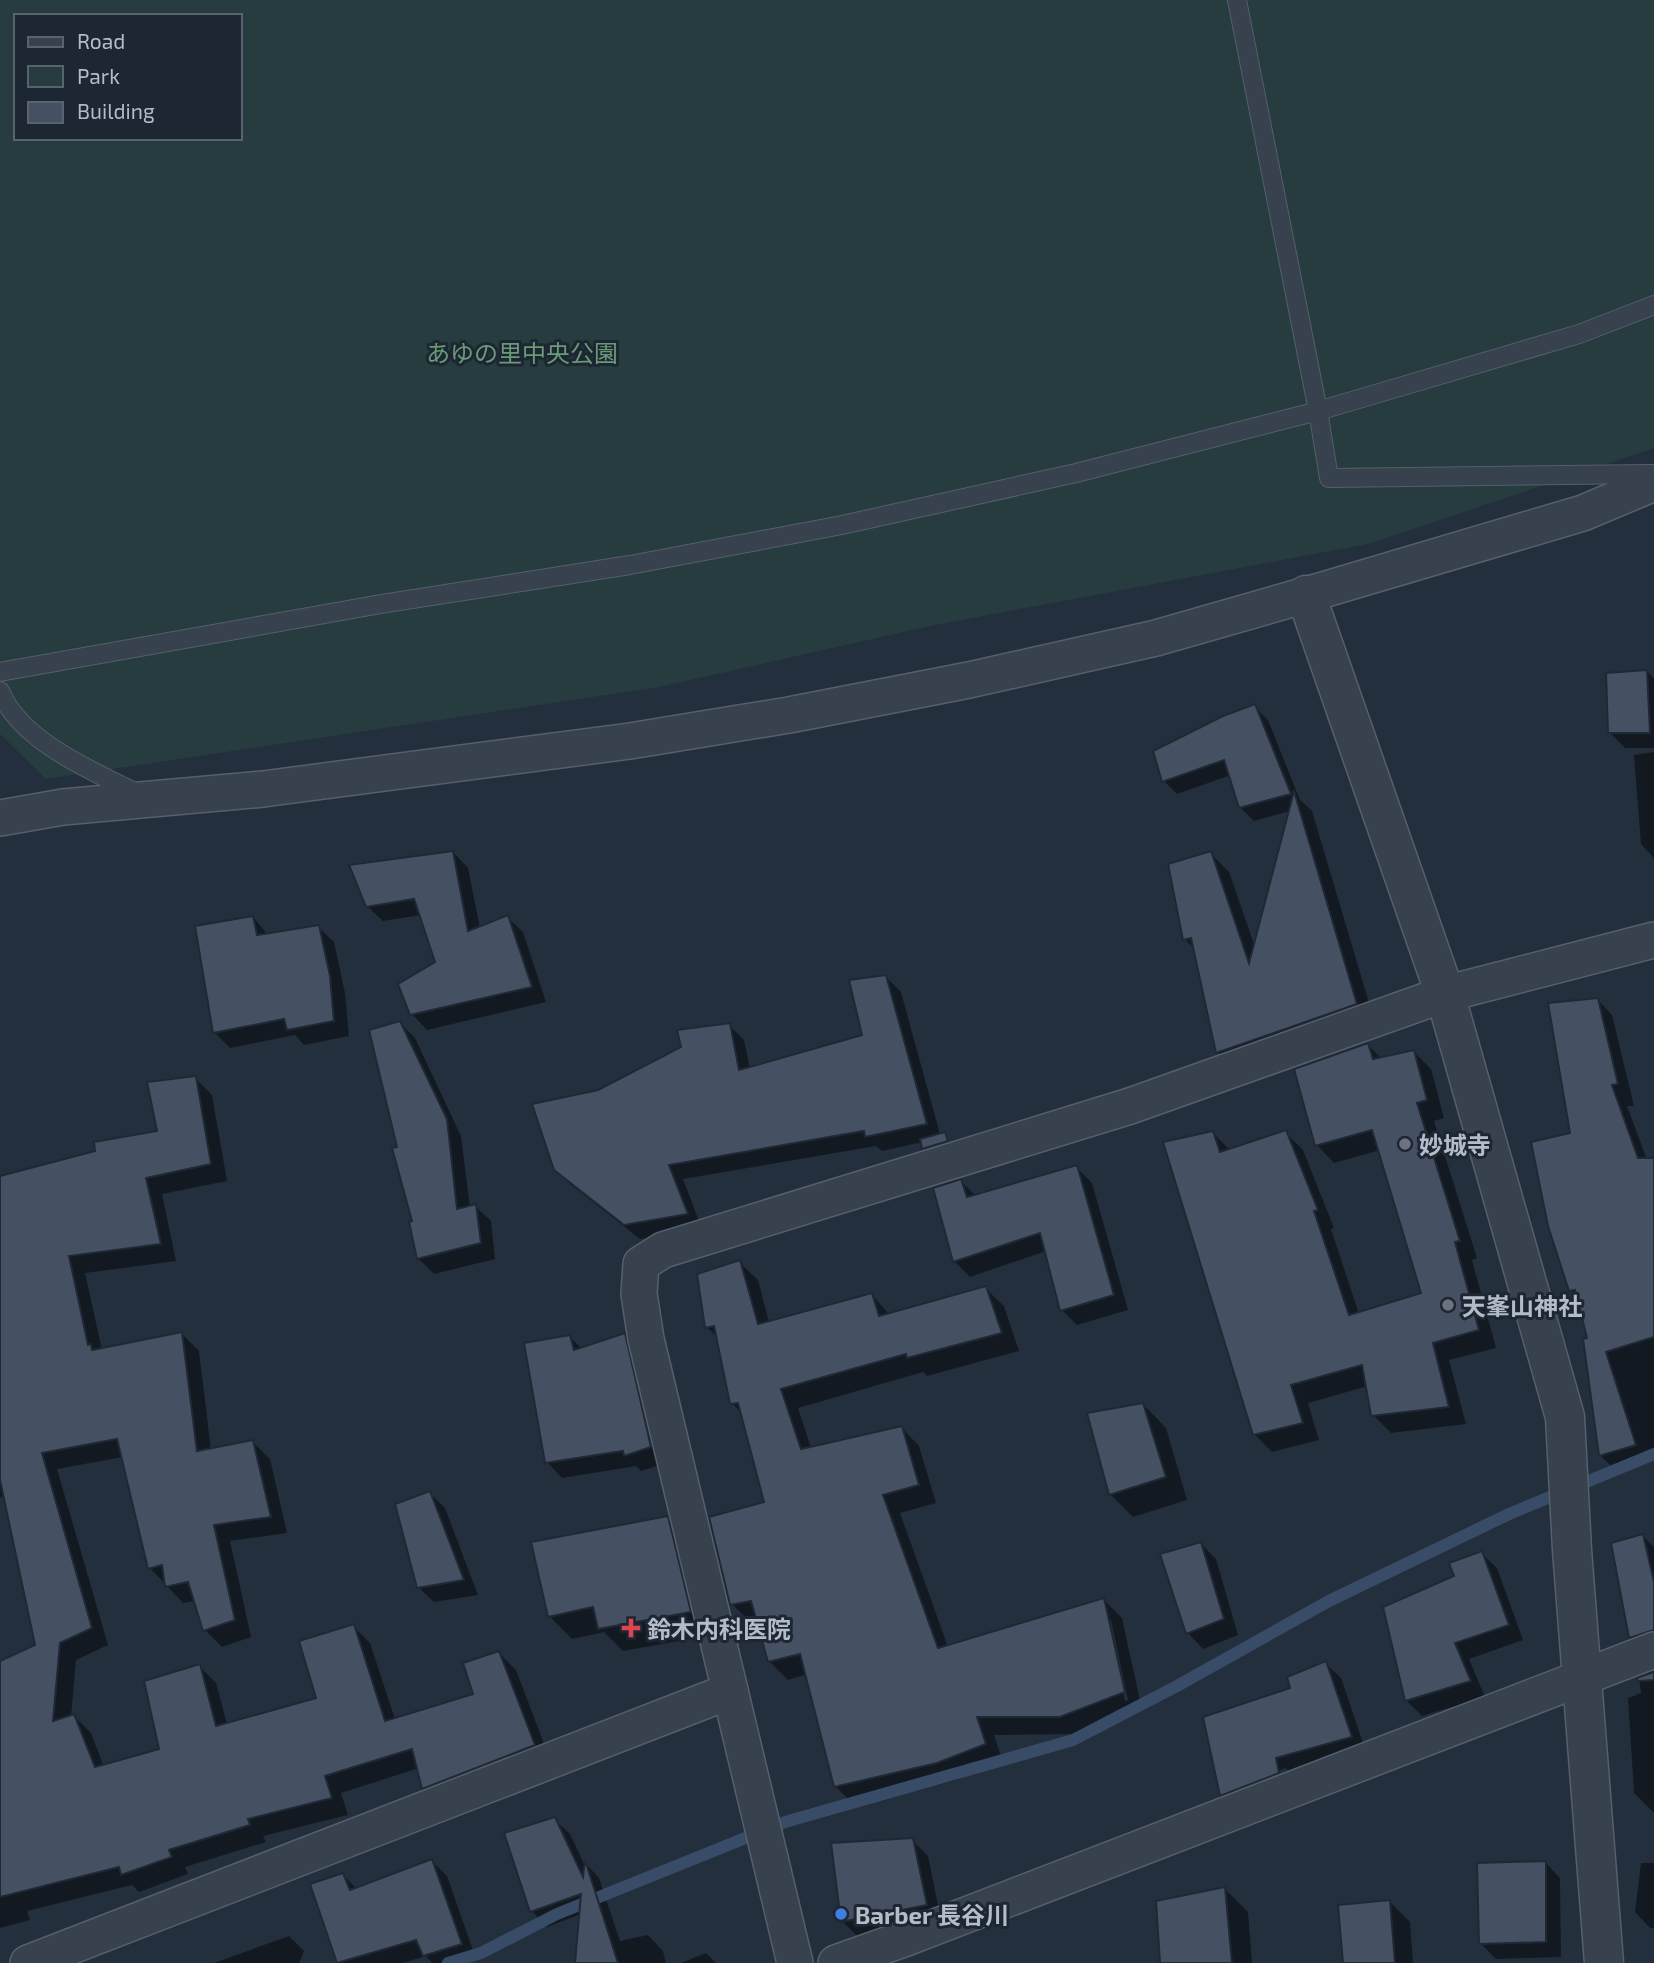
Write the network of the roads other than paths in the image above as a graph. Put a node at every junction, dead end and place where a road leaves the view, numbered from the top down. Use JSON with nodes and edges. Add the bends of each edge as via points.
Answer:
{"nodes":[{"id":1,"x":1237,"y":0,"type":"edge"},
{"id":2,"x":1654,"y":305,"type":"edge"},
{"id":3,"x":1318,"y":411,"type":"junction"},
{"id":4,"x":1654,"y":474,"type":"edge"},
{"id":5,"x":1654,"y":483,"type":"edge"},
{"id":6,"x":1306,"y":595,"type":"junction"},
{"id":7,"x":0,"y":672,"type":"edge"},
{"id":8,"x":0,"y":691,"type":"edge"},
{"id":9,"x":147,"y":798,"type":"junction"},
{"id":10,"x":0,"y":818,"type":"edge"},
{"id":11,"x":1654,"y":940,"type":"edge"},
{"id":12,"x":1445,"y":994,"type":"junction"},
{"id":13,"x":1654,"y":1650,"type":"edge"},
{"id":14,"x":1582,"y":1679,"type":"junction"},
{"id":15,"x":730,"y":1690,"type":"junction"},
{"id":16,"x":28,"y":1963,"type":"edge"},
{"id":17,"x":794,"y":1963,"type":"edge"},
{"id":18,"x":836,"y":1963,"type":"edge"},
{"id":19,"x":1604,"y":1963,"type":"edge"}],
"edges":[{"from":1,"to":3,"type":"lane"},
{"from":2,"to":3,"type":"lane","via":[[1578,334]]},
{"from":3,"to":4,"type":"lane","via":[[1329,478]]},
{"from":3,"to":7,"type":"lane","via":[[1076,473],[842,525]]},
{"from":5,"to":6,"type":"street","via":[[1583,513]]},
{"from":6,"to":9,"type":"street","via":[[1143,641],[789,715],[630,741],[263,789]]},
{"from":6,"to":12,"type":"street"},
{"from":8,"to":9,"type":"lane","via":[[20,722],[68,759]]},
{"from":9,"to":10,"type":"street"},
{"from":11,"to":12,"type":"street"},
{"from":12,"to":14,"type":"street","via":[[1565,1417]]},
{"from":12,"to":15,"type":"street","via":[[1130,1106],[663,1250],[642,1264],[639,1294],[646,1339]]},
{"from":13,"to":14,"type":"street"},
{"from":14,"to":18,"type":"street"},
{"from":14,"to":19,"type":"street"},
{"from":15,"to":16,"type":"street"},
{"from":15,"to":17,"type":"street"}]}
